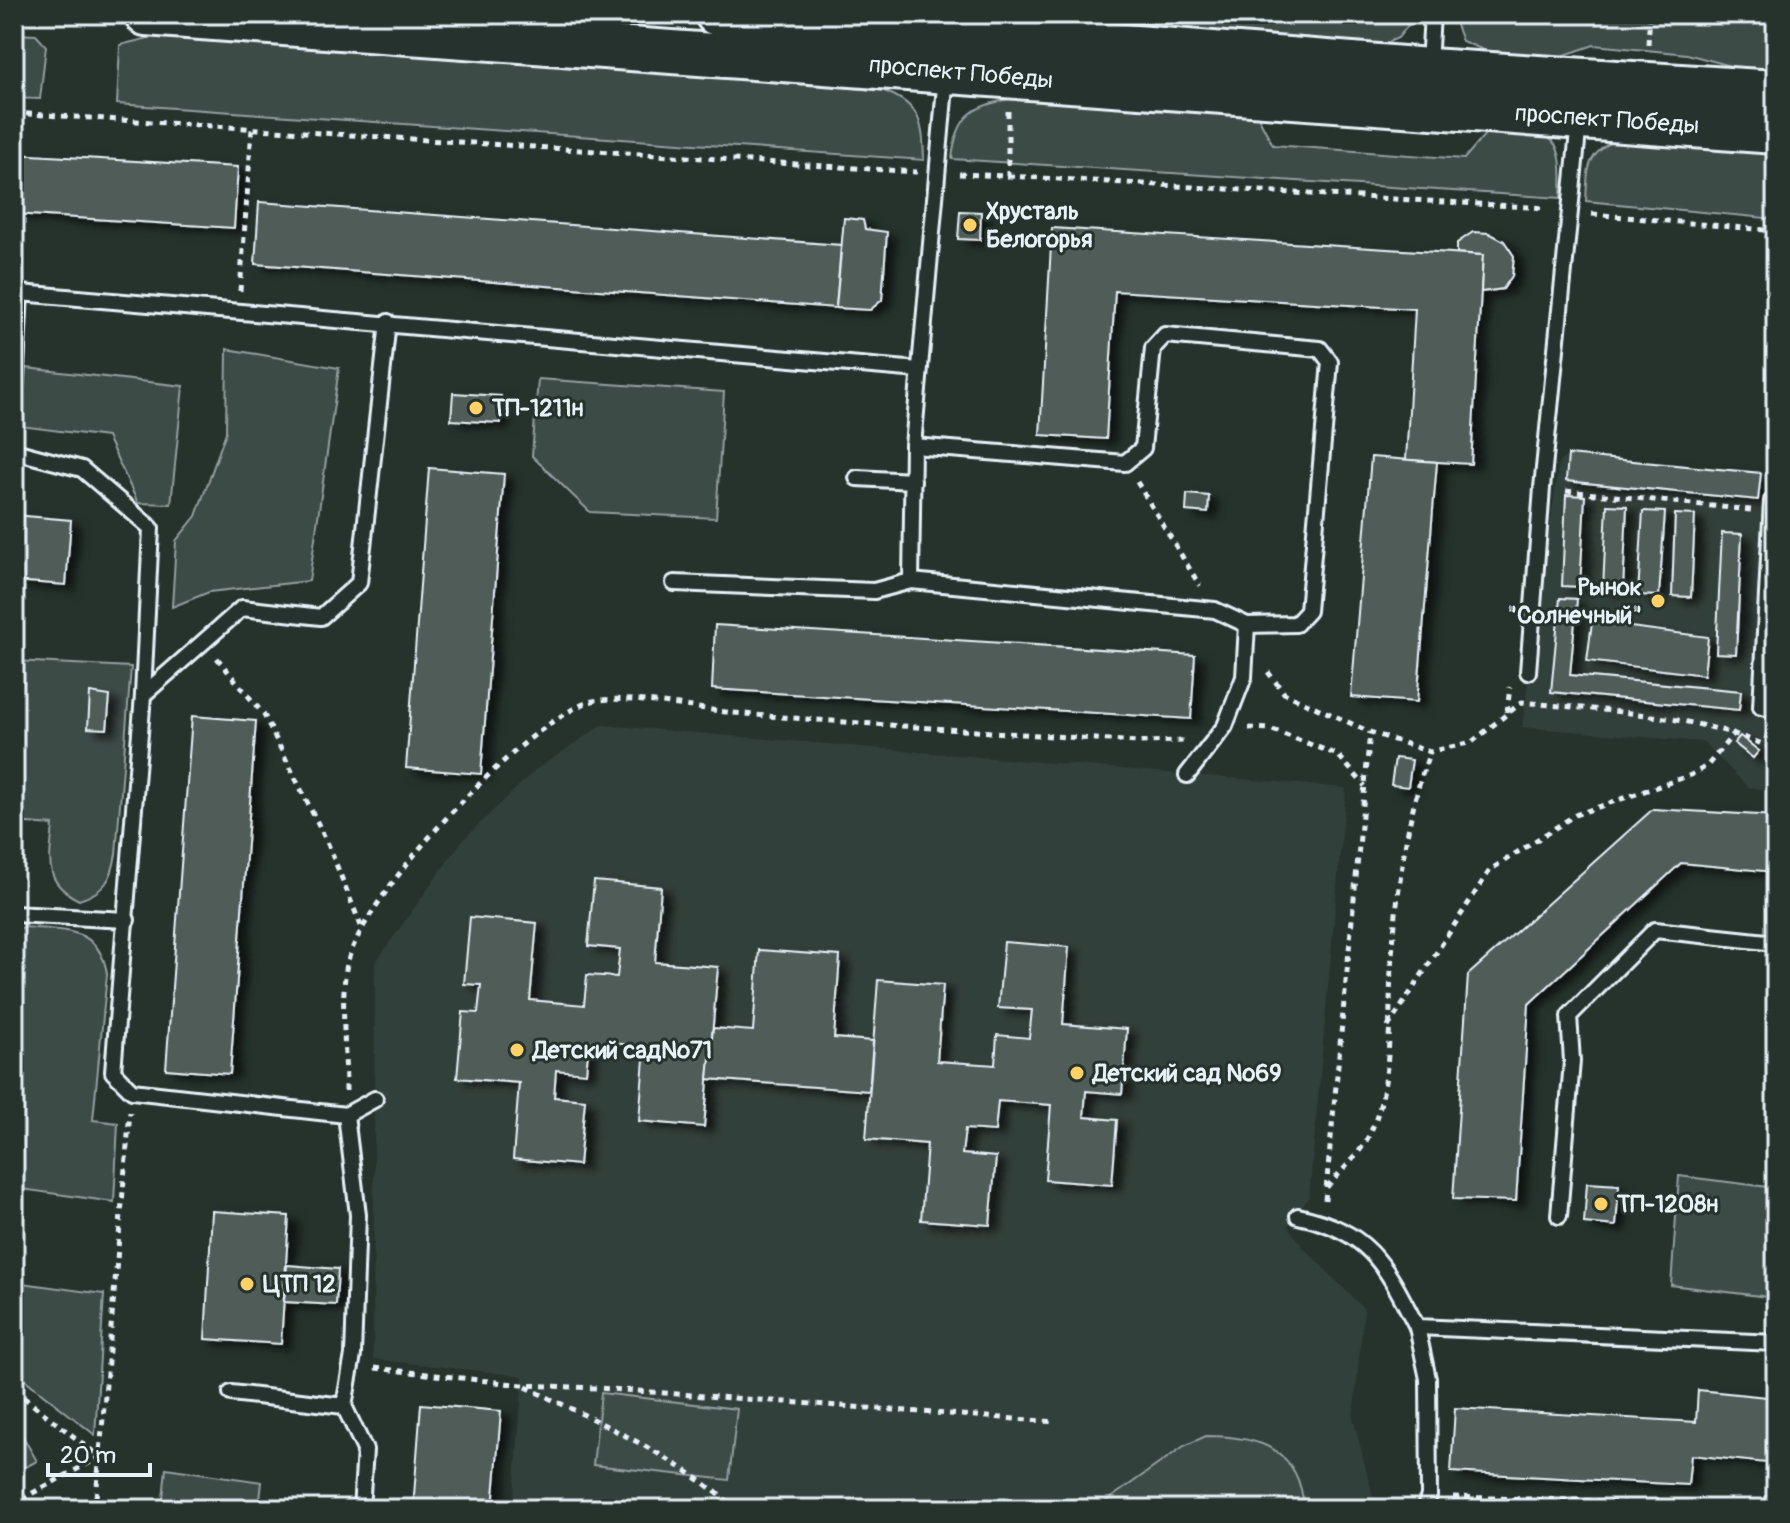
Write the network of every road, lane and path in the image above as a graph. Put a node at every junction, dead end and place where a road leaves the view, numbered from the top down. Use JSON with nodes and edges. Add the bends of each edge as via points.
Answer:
{"nodes":[{"id":1,"x":146,"y":14,"type":"edge"},
{"id":2,"x":717,"y":14,"type":"edge"},
{"id":3,"x":1432,"y":14,"type":"edge"},
{"id":4,"x":1650,"y":14,"type":"edge"},
{"id":5,"x":1648,"y":44,"type":"dead end"},
{"id":6,"x":946,"y":69,"type":"junction"},
{"id":7,"x":1429,"y":70,"type":"junction"},
{"id":8,"x":1008,"y":77,"type":"junction"},
{"id":9,"x":1776,"y":92,"type":"edge"},
{"id":10,"x":14,"y":113,"type":"edge"},
{"id":11,"x":1580,"y":116,"type":"junction"},
{"id":12,"x":252,"y":129,"type":"junction"},
{"id":13,"x":1776,"y":132,"type":"edge"},
{"id":14,"x":936,"y":173,"type":"junction"},
{"id":15,"x":1008,"y":176,"type":"junction"},
{"id":16,"x":1569,"y":212,"type":"junction"},
{"id":17,"x":1776,"y":231,"type":"edge"},
{"id":18,"x":238,"y":310,"type":"junction"},
{"id":19,"x":388,"y":322,"type":"junction"},
{"id":20,"x":919,"y":370,"type":"junction"},
{"id":21,"x":14,"y":407,"type":"edge"},
{"id":22,"x":913,"y":446,"type":"junction"},
{"id":23,"x":14,"y":451,"type":"edge"},
{"id":24,"x":1125,"y":463,"type":"junction"},
{"id":25,"x":857,"y":478,"type":"dead end"},
{"id":26,"x":913,"y":481,"type":"junction"},
{"id":27,"x":1542,"y":488,"type":"junction"},
{"id":28,"x":1772,"y":507,"type":"joint"},
{"id":29,"x":911,"y":581,"type":"junction"},
{"id":30,"x":674,"y":583,"type":"dead end"},
{"id":31,"x":1215,"y":610,"type":"junction"},
{"id":32,"x":1247,"y":625,"type":"junction"},
{"id":33,"x":204,"y":642,"type":"junction"},
{"id":34,"x":1245,"y":644,"type":"junction"},
{"id":35,"x":1528,"y":672,"type":"dead end"},
{"id":36,"x":143,"y":695,"type":"junction"},
{"id":37,"x":1769,"y":708,"type":"edge"},
{"id":38,"x":1225,"y":726,"type":"junction"},
{"id":39,"x":1736,"y":731,"type":"junction"},
{"id":40,"x":1370,"y":732,"type":"junction"},
{"id":41,"x":1776,"y":750,"type":"edge"},
{"id":42,"x":1430,"y":752,"type":"junction"},
{"id":43,"x":1187,"y":775,"type":"dead end"},
{"id":44,"x":1365,"y":786,"type":"junction"},
{"id":45,"x":14,"y":914,"type":"edge"},
{"id":46,"x":127,"y":920,"type":"junction"},
{"id":47,"x":362,"y":927,"type":"junction"},
{"id":48,"x":1776,"y":943,"type":"edge"},
{"id":49,"x":1388,"y":1027,"type":"junction"},
{"id":50,"x":132,"y":1091,"type":"junction"},
{"id":51,"x":375,"y":1099,"type":"dead end"},
{"id":52,"x":346,"y":1115,"type":"junction"},
{"id":53,"x":1326,"y":1188,"type":"junction"},
{"id":54,"x":1298,"y":1216,"type":"dead end"},
{"id":55,"x":1559,"y":1216,"type":"dead end"},
{"id":56,"x":1323,"y":1221,"type":"junction"},
{"id":57,"x":1417,"y":1327,"type":"junction"},
{"id":58,"x":1776,"y":1343,"type":"edge"},
{"id":59,"x":353,"y":1355,"type":"junction"},
{"id":60,"x":522,"y":1385,"type":"junction"},
{"id":61,"x":14,"y":1390,"type":"edge"},
{"id":62,"x":231,"y":1393,"type":"dead end"},
{"id":63,"x":344,"y":1406,"type":"junction"},
{"id":64,"x":1056,"y":1422,"type":"dead end"},
{"id":65,"x":100,"y":1457,"type":"junction"},
{"id":66,"x":1427,"y":1502,"type":"edge"},
{"id":67,"x":14,"y":1503,"type":"edge"},
{"id":68,"x":95,"y":1509,"type":"edge"},
{"id":69,"x":361,"y":1509,"type":"edge"},
{"id":70,"x":736,"y":1509,"type":"edge"},
{"id":71,"x":1667,"y":1509,"type":"edge"}],
"edges":[{"from":1,"to":6,"type":"main road","name":"проспект Победы"},
{"from":2,"to":7,"type":"main road","name":"проспект Победы"},
{"from":3,"to":7,"type":"lane"},
{"from":4,"to":5,"type":"path"},
{"from":6,"to":8,"type":"main road","name":"проспект Победы"},
{"from":6,"to":14,"type":"lane"},
{"from":7,"to":9,"type":"main road","name":"проспект Победы"},
{"from":8,"to":11,"type":"main road","name":"проспект Победы"},
{"from":8,"to":15,"type":"path"},
{"from":10,"to":12,"type":"path"},
{"from":11,"to":13,"type":"main road","name":"проспект Победы"},
{"from":11,"to":16,"type":"lane"},
{"from":12,"to":14,"type":"path"},
{"from":12,"to":18,"type":"path"},
{"from":14,"to":15,"type":"path"},
{"from":14,"to":20,"type":"lane"},
{"from":15,"to":16,"type":"path"},
{"from":16,"to":17,"type":"path"},
{"from":16,"to":27,"type":"lane"},
{"from":18,"to":19,"type":"lane"},
{"from":18,"to":21,"type":"lane","via":[[20,293]]},
{"from":19,"to":20,"type":"lane"},
{"from":19,"to":33,"type":"lane","via":[[359,583],[321,617],[242,608]]},
{"from":20,"to":22,"type":"lane"},
{"from":22,"to":24,"type":"lane"},
{"from":22,"to":26,"type":"lane"},
{"from":23,"to":36,"type":"lane","via":[[82,469],[151,528]]},
{"from":24,"to":31,"type":"path"},
{"from":24,"to":32,"type":"lane","via":[[1143,448],[1153,348],[1165,335],[1320,349],[1330,362],[1308,611],[1296,624]]},
{"from":25,"to":26,"type":"lane"},
{"from":26,"to":29,"type":"lane"},
{"from":27,"to":28,"type":"path"},
{"from":27,"to":35,"type":"lane"},
{"from":28,"to":37,"type":"lane"},
{"from":29,"to":30,"type":"lane","via":[[874,591]]},
{"from":29,"to":31,"type":"lane"},
{"from":31,"to":32,"type":"lane"},
{"from":32,"to":34,"type":"lane"},
{"from":33,"to":36,"type":"lane"},
{"from":33,"to":47,"type":"path","via":[[264,715]]},
{"from":34,"to":38,"type":"lane","via":[[1244,677]]},
{"from":34,"to":40,"type":"path","via":[[1284,693]]},
{"from":36,"to":46,"type":"lane"},
{"from":38,"to":43,"type":"lane"},
{"from":38,"to":44,"type":"path","via":[[1270,729],[1338,755]]},
{"from":38,"to":47,"type":"path","via":[[1211,726],[1189,741],[1137,742],[657,702],[590,702],[535,735],[491,773],[402,868]]},
{"from":39,"to":41,"type":"path"},
{"from":39,"to":42,"type":"path","via":[[1702,722],[1522,702],[1472,742]]},
{"from":39,"to":49,"type":"path","via":[[1699,771],[1575,815],[1490,870]]},
{"from":40,"to":42,"type":"path"},
{"from":40,"to":44,"type":"path"},
{"from":42,"to":49,"type":"path","via":[[1410,821]]},
{"from":44,"to":53,"type":"path"},
{"from":45,"to":46,"type":"lane"},
{"from":46,"to":50,"type":"lane","via":[[113,1072]]},
{"from":47,"to":52,"type":"path","via":[[347,965]]},
{"from":48,"to":55,"type":"lane","via":[[1655,930],[1569,1016],[1572,1061]]},
{"from":49,"to":53,"type":"path","via":[[1382,1099],[1366,1142]]},
{"from":50,"to":52,"type":"lane"},
{"from":50,"to":65,"type":"path"},
{"from":51,"to":52,"type":"lane"},
{"from":52,"to":59,"type":"lane","via":[[358,1215]]},
{"from":53,"to":56,"type":"path"},
{"from":54,"to":56,"type":"lane"},
{"from":56,"to":57,"type":"lane","via":[[1358,1239],[1386,1266]]},
{"from":57,"to":58,"type":"lane"},
{"from":57,"to":66,"type":"lane","via":[[1428,1379]]},
{"from":59,"to":60,"type":"path","via":[[370,1367]]},
{"from":59,"to":63,"type":"lane"},
{"from":60,"to":64,"type":"path"},
{"from":60,"to":70,"type":"path","via":[[612,1429]]},
{"from":61,"to":65,"type":"path"},
{"from":62,"to":63,"type":"lane"},
{"from":63,"to":69,"type":"lane","via":[[365,1450]]},
{"from":65,"to":67,"type":"path"},
{"from":65,"to":68,"type":"path"},
{"from":66,"to":71,"type":"path","via":[[1604,1501]]}]}
